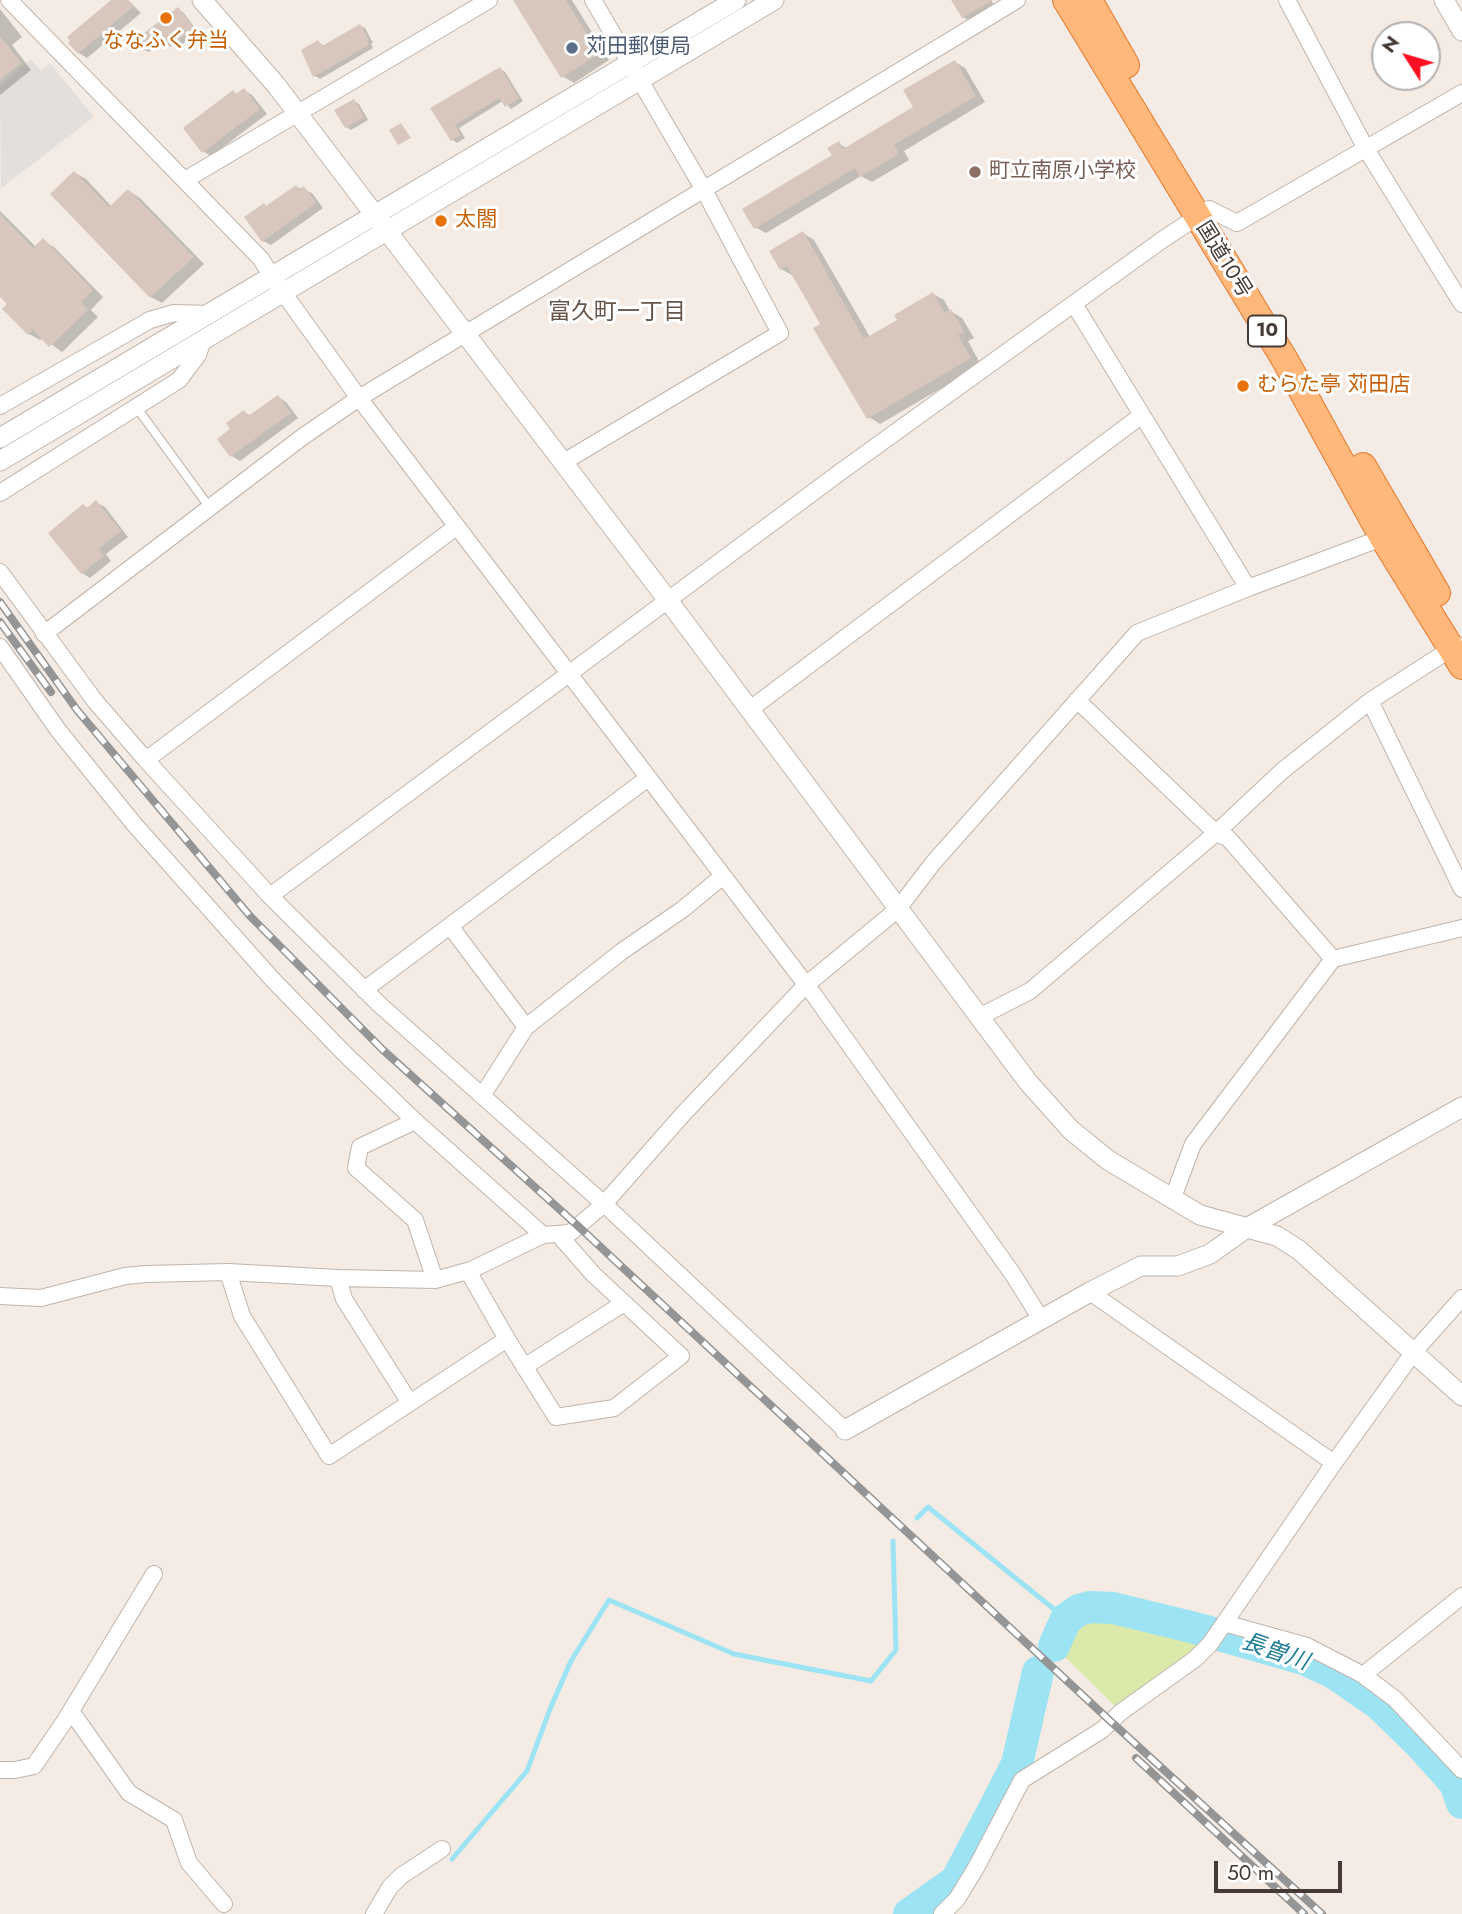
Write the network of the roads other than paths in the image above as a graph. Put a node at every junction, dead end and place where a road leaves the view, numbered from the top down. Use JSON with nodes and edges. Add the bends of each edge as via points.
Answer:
{"nodes":[{"id":1,"x":9,"y":0,"type":"edge"},
{"id":2,"x":202,"y":0,"type":"edge"},
{"id":3,"x":489,"y":0,"type":"edge"},
{"id":4,"x":593,"y":0,"type":"edge"},
{"id":5,"x":736,"y":0,"type":"edge"},
{"id":6,"x":774,"y":0,"type":"edge"},
{"id":7,"x":1017,"y":0,"type":"edge"},
{"id":8,"x":1066,"y":0,"type":"edge"},
{"id":9,"x":1089,"y":0,"type":"edge"},
{"id":10,"x":1287,"y":0,"type":"edge"},
{"id":11,"x":1444,"y":0,"type":"edge"},
{"id":12,"x":1462,"y":31,"type":"edge"},
{"id":13,"x":634,"y":71,"type":"junction"},
{"id":14,"x":1462,"y":93,"type":"edge"},
{"id":15,"x":298,"y":114,"type":"junction"},
{"id":16,"x":1366,"y":149,"type":"junction"},
{"id":17,"x":185,"y":180,"type":"junction"},
{"id":18,"x":704,"y":190,"type":"junction"},
{"id":19,"x":1203,"y":213,"type":"junction"},
{"id":20,"x":375,"y":214,"type":"junction"},
{"id":21,"x":387,"y":231,"type":"junction"},
{"id":22,"x":277,"y":285,"type":"junction"},
{"id":23,"x":1074,"y":304,"type":"junction"},
{"id":24,"x":1462,"y":304,"type":"edge"},
{"id":25,"x":210,"y":314,"type":"junction"},
{"id":26,"x":465,"y":334,"type":"junction"},
{"id":27,"x":203,"y":340,"type":"junction"},
{"id":28,"x":359,"y":398,"type":"junction"},
{"id":29,"x":0,"y":406,"type":"edge"},
{"id":30,"x":137,"y":408,"type":"junction"},
{"id":31,"x":1142,"y":415,"type":"junction"},
{"id":32,"x":0,"y":438,"type":"edge"},
{"id":33,"x":0,"y":461,"type":"edge"},
{"id":34,"x":562,"y":463,"type":"junction"},
{"id":35,"x":0,"y":493,"type":"edge"},
{"id":36,"x":211,"y":508,"type":"junction"},
{"id":37,"x":456,"y":527,"type":"junction"},
{"id":38,"x":1392,"y":534,"type":"junction"},
{"id":39,"x":0,"y":572,"type":"edge"},
{"id":40,"x":1248,"y":587,"type":"junction"},
{"id":41,"x":667,"y":599,"type":"junction"},
{"id":42,"x":44,"y":634,"type":"junction"},
{"id":43,"x":0,"y":647,"type":"edge"},
{"id":44,"x":1460,"y":648,"type":"edge"},
{"id":45,"x":568,"y":673,"type":"junction"},
{"id":46,"x":1077,"y":700,"type":"junction"},
{"id":47,"x":1370,"y":701,"type":"junction"},
{"id":48,"x":749,"y":710,"type":"junction"},
{"id":49,"x":146,"y":761,"type":"junction"},
{"id":50,"x":648,"y":778,"type":"junction"},
{"id":51,"x":1216,"y":833,"type":"junction"},
{"id":52,"x":723,"y":876,"type":"junction"},
{"id":53,"x":1462,"y":889,"type":"edge"},
{"id":54,"x":270,"y":896,"type":"junction"},
{"id":55,"x":898,"y":909,"type":"junction"},
{"id":56,"x":450,"y":926,"type":"junction"},
{"id":57,"x":1462,"y":928,"type":"edge"},
{"id":58,"x":1333,"y":959,"type":"junction"},
{"id":59,"x":806,"y":985,"type":"junction"},
{"id":60,"x":364,"y":990,"type":"junction"},
{"id":61,"x":979,"y":1017,"type":"junction"},
{"id":62,"x":526,"y":1027,"type":"junction"},
{"id":63,"x":482,"y":1096,"type":"junction"},
{"id":64,"x":1462,"y":1107,"type":"edge"},
{"id":65,"x":415,"y":1121,"type":"junction"},
{"id":66,"x":1172,"y":1200,"type":"junction"},
{"id":67,"x":604,"y":1204,"type":"junction"},
{"id":68,"x":1245,"y":1229,"type":"junction"},
{"id":69,"x":551,"y":1235,"type":"junction"},
{"id":70,"x":468,"y":1271,"type":"junction"},
{"id":71,"x":228,"y":1272,"type":"junction"},
{"id":72,"x":338,"y":1278,"type":"junction"},
{"id":73,"x":435,"y":1280,"type":"junction"},
{"id":74,"x":1090,"y":1292,"type":"junction"},
{"id":75,"x":0,"y":1296,"type":"edge"},
{"id":76,"x":1462,"y":1298,"type":"edge"},
{"id":77,"x":624,"y":1303,"type":"junction"},
{"id":78,"x":1041,"y":1319,"type":"junction"},
{"id":79,"x":507,"y":1339,"type":"junction"},
{"id":80,"x":1413,"y":1353,"type":"junction"},
{"id":81,"x":524,"y":1367,"type":"junction"},
{"id":82,"x":1462,"y":1396,"type":"edge"},
{"id":83,"x":410,"y":1403,"type":"junction"},
{"id":84,"x":845,"y":1430,"type":"joint"},
{"id":85,"x":1334,"y":1463,"type":"junction"},
{"id":86,"x":155,"y":1574,"type":"dead end"},
{"id":87,"x":1462,"y":1596,"type":"edge"},
{"id":88,"x":1222,"y":1625,"type":"junction"},
{"id":89,"x":1363,"y":1675,"type":"junction"},
{"id":90,"x":71,"y":1711,"type":"junction"},
{"id":91,"x":0,"y":1770,"type":"edge"},
{"id":92,"x":1462,"y":1770,"type":"edge"},
{"id":93,"x":442,"y":1849,"type":"dead end"},
{"id":94,"x":224,"y":1904,"type":"dead end"},
{"id":95,"x":374,"y":1914,"type":"edge"},
{"id":96,"x":942,"y":1914,"type":"edge"}],
"edges":[{"from":1,"to":17,"type":"street"},
{"from":2,"to":15,"type":"street"},
{"from":3,"to":15,"type":"street"},
{"from":4,"to":13,"type":"street"},
{"from":5,"to":13,"type":"street"},
{"from":6,"to":13,"type":"street"},
{"from":7,"to":18,"type":"street"},
{"from":8,"to":19,"type":"highway","name":"国道10号","number":"10"},
{"from":9,"to":19,"type":"highway","name":"国道10号","number":"10"},
{"from":10,"to":16,"type":"street"},
{"from":11,"to":12,"type":"street"},
{"from":13,"to":18,"type":"street"},
{"from":13,"to":20,"type":"street"},
{"from":13,"to":21,"type":"street"},
{"from":14,"to":16,"type":"street"},
{"from":15,"to":17,"type":"street"},
{"from":15,"to":20,"type":"street"},
{"from":16,"to":19,"type":"street","via":[[1237,223]]},
{"from":16,"to":24,"type":"street"},
{"from":17,"to":22,"type":"street","via":[[261,259]]},
{"from":18,"to":26,"type":"street"},
{"from":18,"to":34,"type":"street","via":[[780,333]]},
{"from":19,"to":23,"type":"street"},
{"from":19,"to":38,"type":"highway","name":"国道10号","number":"10","via":[[1285,360]]},
{"from":20,"to":21,"type":"street"},
{"from":20,"to":22,"type":"street"},
{"from":21,"to":22,"type":"street"},
{"from":21,"to":26,"type":"street"},
{"from":22,"to":25,"type":"street"},
{"from":22,"to":27,"type":"street"},
{"from":22,"to":28,"type":"street"},
{"from":23,"to":31,"type":"street"},
{"from":23,"to":41,"type":"street"},
{"from":25,"to":29,"type":"street","via":[[174,313],[150,320]]},
{"from":25,"to":32,"type":"street"},
{"from":26,"to":28,"type":"street"},
{"from":26,"to":34,"type":"street"},
{"from":27,"to":30,"type":"street","via":[[179,380]]},
{"from":27,"to":33,"type":"street"},
{"from":28,"to":36,"type":"street"},
{"from":28,"to":37,"type":"street"},
{"from":30,"to":35,"type":"street"},
{"from":30,"to":36,"type":"lane"},
{"from":31,"to":40,"type":"street"},
{"from":31,"to":48,"type":"street"},
{"from":34,"to":41,"type":"street"},
{"from":36,"to":42,"type":"street"},
{"from":37,"to":45,"type":"street"},
{"from":37,"to":49,"type":"street"},
{"from":38,"to":40,"type":"street"},
{"from":38,"to":44,"type":"highway","name":"国道10号","number":"10"},
{"from":39,"to":42,"type":"street"},
{"from":40,"to":46,"type":"street","via":[[1137,633]]},
{"from":41,"to":45,"type":"street"},
{"from":41,"to":48,"type":"street"},
{"from":42,"to":49,"type":"street"},
{"from":43,"to":65,"type":"street","via":[[58,730],[184,881],[327,1036]]},
{"from":44,"to":47,"type":"street"},
{"from":45,"to":50,"type":"street"},
{"from":45,"to":54,"type":"street"},
{"from":46,"to":51,"type":"street"},
{"from":46,"to":55,"type":"street"},
{"from":47,"to":51,"type":"street","via":[[1282,771]]},
{"from":47,"to":53,"type":"street"},
{"from":48,"to":55,"type":"street"},
{"from":49,"to":54,"type":"street"},
{"from":50,"to":52,"type":"street"},
{"from":50,"to":56,"type":"street"},
{"from":51,"to":58,"type":"street","via":[[1228,838]]},
{"from":51,"to":61,"type":"street","via":[[1030,991]]},
{"from":52,"to":59,"type":"street"},
{"from":52,"to":62,"type":"street"},
{"from":54,"to":60,"type":"street"},
{"from":55,"to":59,"type":"street"},
{"from":55,"to":61,"type":"street"},
{"from":56,"to":60,"type":"street"},
{"from":56,"to":62,"type":"street"},
{"from":57,"to":58,"type":"street"},
{"from":58,"to":66,"type":"street","via":[[1194,1144]]},
{"from":59,"to":67,"type":"street"},
{"from":59,"to":78,"type":"street"},
{"from":60,"to":63,"type":"street"},
{"from":61,"to":66,"type":"street","via":[[1070,1130]]},
{"from":62,"to":63,"type":"street"},
{"from":63,"to":67,"type":"street"},
{"from":64,"to":68,"type":"street"},
{"from":65,"to":69,"type":"street"},
{"from":65,"to":73,"type":"street","via":[[360,1147],[356,1168],[415,1220]]},
{"from":66,"to":68,"type":"street","via":[[1200,1215]]},
{"from":67,"to":69,"type":"street","via":[[570,1233]]},
{"from":67,"to":84,"type":"street"},
{"from":68,"to":74,"type":"street","via":[[1210,1254],[1178,1266],[1141,1266]]},
{"from":68,"to":80,"type":"street","via":[[1277,1237],[1299,1250]]},
{"from":69,"to":70,"type":"street"},
{"from":69,"to":77,"type":"street"},
{"from":70,"to":73,"type":"street"},
{"from":70,"to":79,"type":"street"},
{"from":71,"to":72,"type":"street"},
{"from":71,"to":75,"type":"street","via":[[125,1276],[41,1298]]},
{"from":71,"to":83,"type":"street","via":[[242,1316],[329,1456]]},
{"from":72,"to":73,"type":"street"},
{"from":72,"to":83,"type":"street","via":[[344,1299]]},
{"from":74,"to":78,"type":"street"},
{"from":74,"to":85,"type":"street"},
{"from":76,"to":80,"type":"street"},
{"from":77,"to":81,"type":"street"},
{"from":77,"to":81,"type":"street","via":[[681,1356],[614,1408],[556,1417]]},
{"from":78,"to":84,"type":"street"},
{"from":79,"to":81,"type":"street"},
{"from":79,"to":83,"type":"street"},
{"from":80,"to":82,"type":"street"},
{"from":80,"to":85,"type":"street"},
{"from":85,"to":88,"type":"street"},
{"from":86,"to":90,"type":"street"},
{"from":87,"to":89,"type":"street"},
{"from":88,"to":89,"type":"street","via":[[1307,1646]]},
{"from":88,"to":96,"type":"street","via":[[1195,1659],[1102,1730],[1022,1780],[978,1866]]},
{"from":89,"to":92,"type":"street","via":[[1395,1699]]},
{"from":90,"to":91,"type":"street","via":[[34,1766]]},
{"from":90,"to":94,"type":"street","via":[[129,1793],[174,1820],[189,1863]]},
{"from":93,"to":95,"type":"street","via":[[390,1886]]}]}
